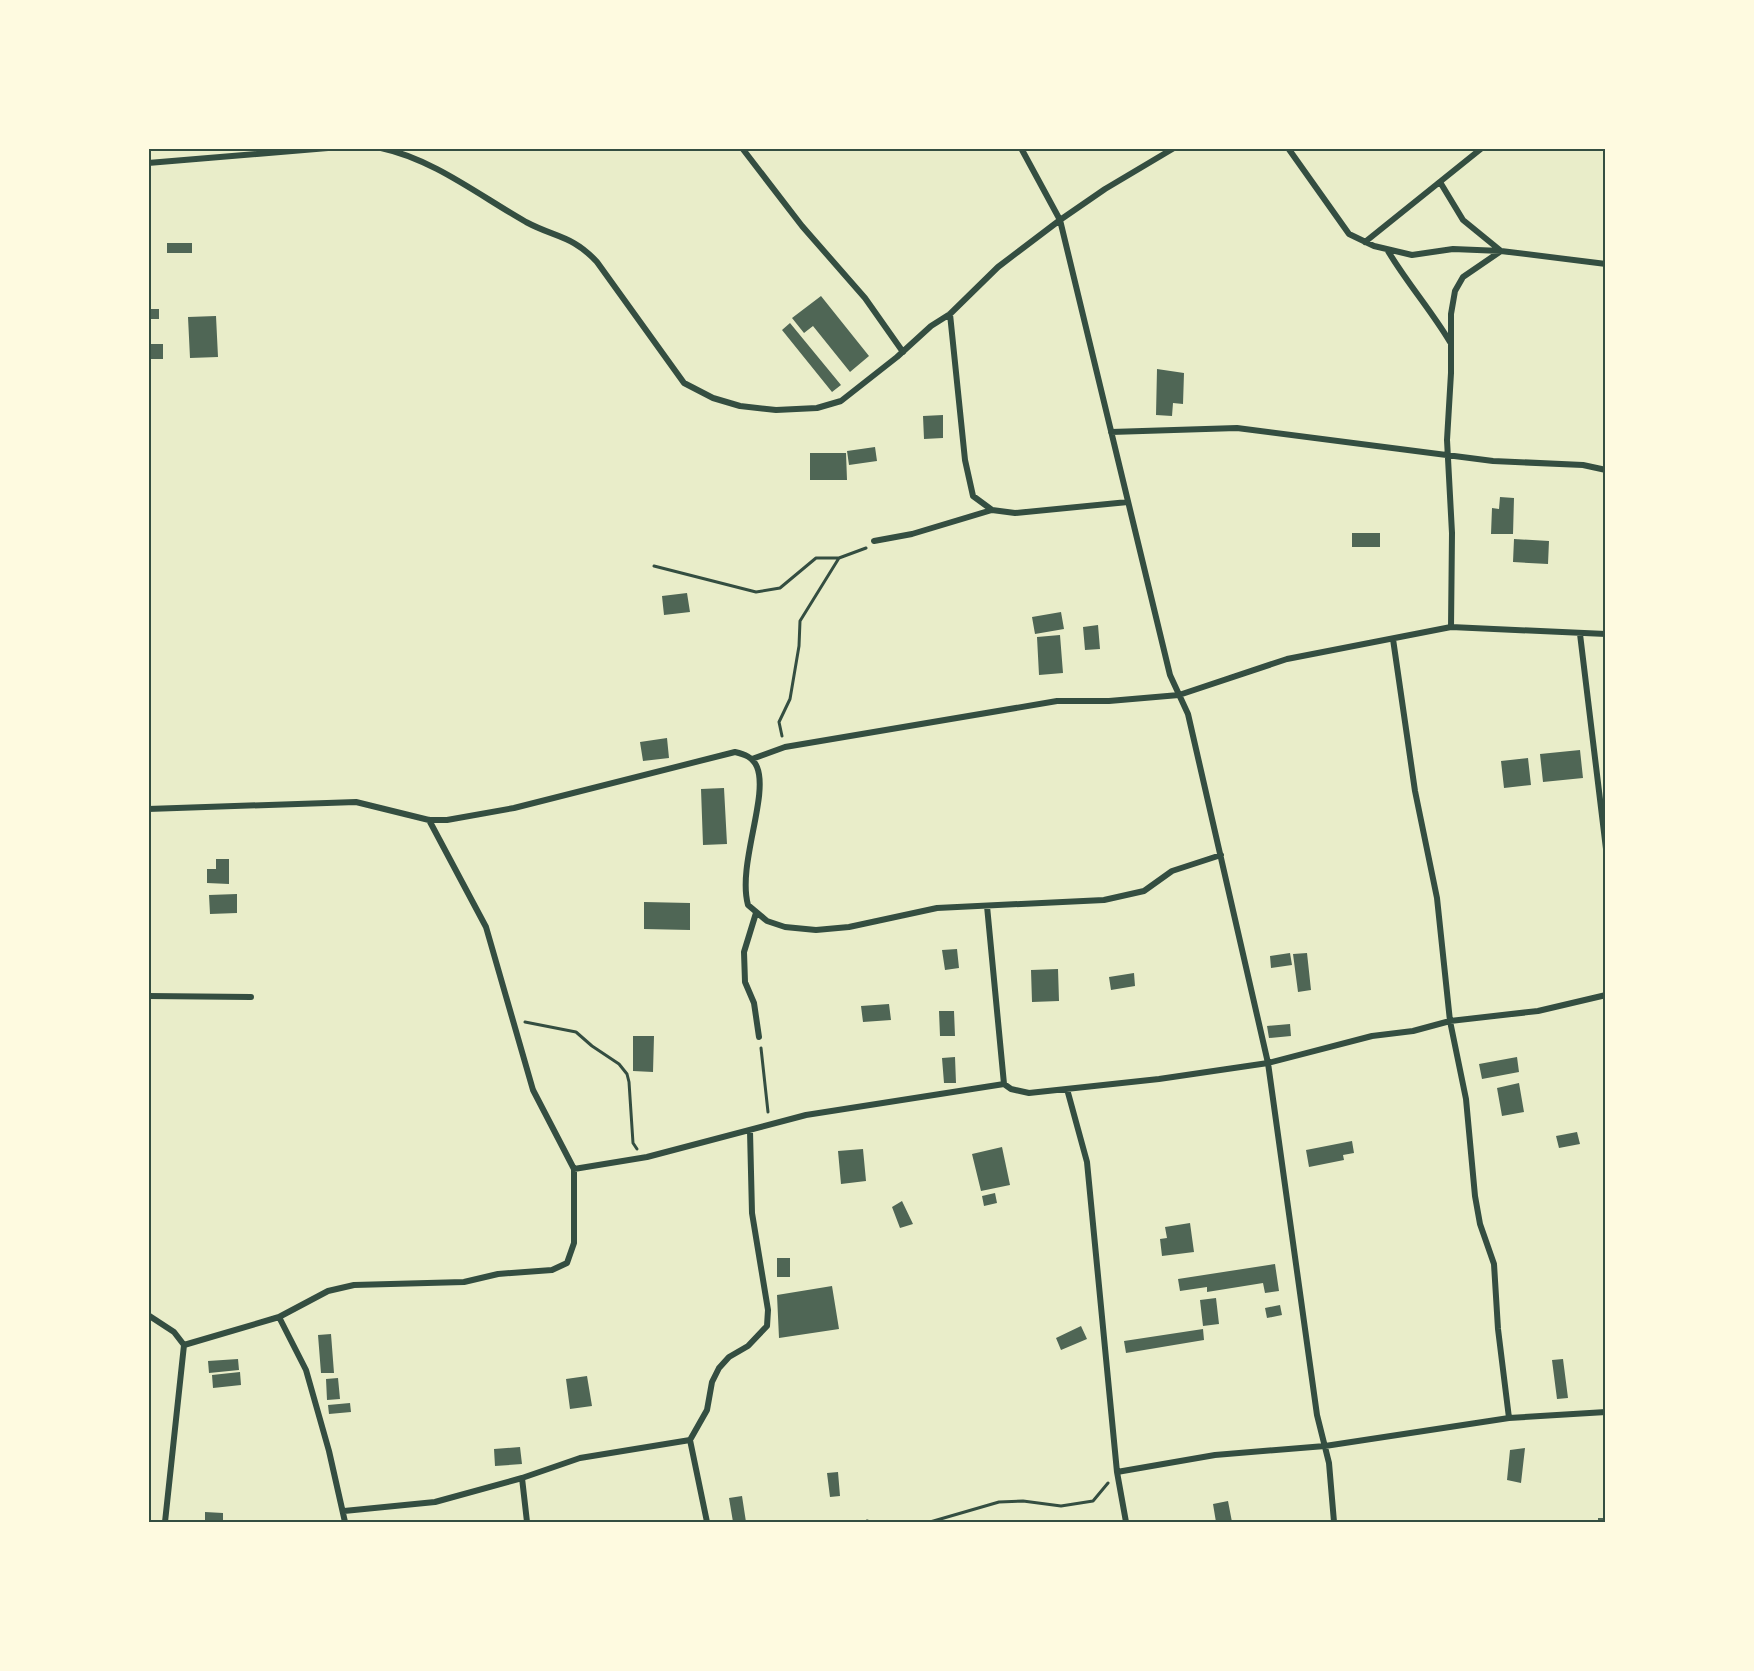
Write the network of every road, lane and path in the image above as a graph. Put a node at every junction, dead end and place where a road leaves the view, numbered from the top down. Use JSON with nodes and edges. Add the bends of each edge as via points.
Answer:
{"nodes":[{"id":1,"x":328,"y":148,"type":"edge"},
{"id":2,"x":381,"y":148,"type":"edge"},
{"id":3,"x":742,"y":148,"type":"edge"},
{"id":4,"x":1021,"y":148,"type":"edge"},
{"id":5,"x":1174,"y":148,"type":"edge"},
{"id":6,"x":1288,"y":148,"type":"edge"},
{"id":7,"x":1482,"y":148,"type":"edge"},
{"id":8,"x":148,"y":163,"type":"edge"},
{"id":9,"x":1440,"y":182,"type":"junction"},
{"id":10,"x":1060,"y":220,"type":"junction"},
{"id":11,"x":1365,"y":242,"type":"junction"},
{"id":12,"x":1388,"y":251,"type":"junction"},
{"id":13,"x":1501,"y":251,"type":"junction"},
{"id":14,"x":1605,"y":264,"type":"edge"},
{"id":15,"x":950,"y":314,"type":"junction"},
{"id":16,"x":1451,"y":344,"type":"junction"},
{"id":17,"x":903,"y":352,"type":"junction"},
{"id":18,"x":1112,"y":432,"type":"junction"},
{"id":19,"x":1448,"y":454,"type":"junction"},
{"id":20,"x":1605,"y":470,"type":"edge"},
{"id":21,"x":1128,"y":502,"type":"junction"},
{"id":22,"x":993,"y":510,"type":"junction"},
{"id":23,"x":873,"y":542,"type":"joint"},
{"id":24,"x":839,"y":558,"type":"junction"},
{"id":25,"x":654,"y":566,"type":"dead end"},
{"id":26,"x":1452,"y":627,"type":"junction"},
{"id":27,"x":1580,"y":634,"type":"junction"},
{"id":28,"x":1605,"y":634,"type":"edge"},
{"id":29,"x":1393,"y":639,"type":"junction"},
{"id":30,"x":1179,"y":695,"type":"junction"},
{"id":31,"x":785,"y":747,"type":"junction"},
{"id":32,"x":752,"y":759,"type":"junction"},
{"id":33,"x":148,"y":809,"type":"edge"},
{"id":34,"x":429,"y":820,"type":"junction"},
{"id":35,"x":1605,"y":849,"type":"edge"},
{"id":36,"x":1221,"y":855,"type":"junction"},
{"id":37,"x":987,"y":906,"type":"junction"},
{"id":38,"x":756,"y":913,"type":"junction"},
{"id":39,"x":1605,"y":995,"type":"edge"},
{"id":40,"x":148,"y":996,"type":"edge"},
{"id":41,"x":251,"y":997,"type":"dead end"},
{"id":42,"x":512,"y":1021,"type":"junction"},
{"id":43,"x":1450,"y":1021,"type":"junction"},
{"id":44,"x":759,"y":1037,"type":"joint"},
{"id":45,"x":1268,"y":1063,"type":"junction"},
{"id":46,"x":1004,"y":1084,"type":"junction"},
{"id":47,"x":1067,"y":1089,"type":"junction"},
{"id":48,"x":766,"y":1124,"type":"junction"},
{"id":49,"x":750,"y":1131,"type":"junction"},
{"id":50,"x":647,"y":1157,"type":"junction"},
{"id":51,"x":574,"y":1168,"type":"junction"},
{"id":52,"x":148,"y":1315,"type":"edge"},
{"id":53,"x":279,"y":1317,"type":"junction"},
{"id":54,"x":184,"y":1345,"type":"junction"},
{"id":55,"x":1605,"y":1412,"type":"edge"},
{"id":56,"x":1509,"y":1418,"type":"junction"},
{"id":57,"x":690,"y":1440,"type":"junction"},
{"id":58,"x":1325,"y":1446,"type":"junction"},
{"id":59,"x":1117,"y":1472,"type":"junction"},
{"id":60,"x":522,"y":1478,"type":"junction"},
{"id":61,"x":344,"y":1511,"type":"junction"},
{"id":62,"x":165,"y":1522,"type":"edge"},
{"id":63,"x":345,"y":1522,"type":"edge"},
{"id":64,"x":526,"y":1522,"type":"edge"},
{"id":65,"x":706,"y":1522,"type":"edge"},
{"id":66,"x":930,"y":1522,"type":"edge"},
{"id":67,"x":1126,"y":1522,"type":"edge"},
{"id":68,"x":1334,"y":1522,"type":"edge"}],
"edges":[{"from":1,"to":8,"type":"street"},
{"from":2,"to":17,"type":"street","via":[[440,172],[529,224],[582,246],[684,383],[712,398],[776,410],[817,408],[841,401]]},
{"from":3,"to":17,"type":"street","via":[[802,226],[865,298]]},
{"from":4,"to":10,"type":"street"},
{"from":5,"to":10,"type":"street"},
{"from":6,"to":11,"type":"street","via":[[1348,234]]},
{"from":7,"to":9,"type":"street"},
{"from":9,"to":11,"type":"street"},
{"from":9,"to":13,"type":"street","via":[[1463,220]]},
{"from":10,"to":15,"type":"street","via":[[998,267]]},
{"from":10,"to":18,"type":"street"},
{"from":11,"to":12,"type":"street"},
{"from":12,"to":13,"type":"street","via":[[1412,255],[1453,249]]},
{"from":12,"to":16,"type":"street"},
{"from":13,"to":14,"type":"street"},
{"from":13,"to":16,"type":"street","via":[[1463,277],[1455,291]]},
{"from":15,"to":17,"type":"street"},
{"from":15,"to":22,"type":"street","via":[[969,482],[973,496]]},
{"from":16,"to":19,"type":"street"},
{"from":18,"to":19,"type":"street","via":[[1237,428]]},
{"from":18,"to":21,"type":"street"},
{"from":19,"to":20,"type":"street"},
{"from":19,"to":26,"type":"street"},
{"from":21,"to":22,"type":"street","via":[[1015,513]]},
{"from":21,"to":30,"type":"street","via":[[1170,675]]},
{"from":22,"to":23,"type":"street"},
{"from":23,"to":24,"type":"path"},
{"from":24,"to":25,"type":"path","via":[[816,558],[780,588],[756,592]]},
{"from":24,"to":31,"type":"path","via":[[800,621],[789,699],[779,722]]},
{"from":26,"to":27,"type":"street"},
{"from":26,"to":29,"type":"street"},
{"from":27,"to":28,"type":"street"},
{"from":27,"to":35,"type":"street"},
{"from":29,"to":30,"type":"street","via":[[1287,660]]},
{"from":29,"to":43,"type":"street","via":[[1415,791],[1437,898]]},
{"from":30,"to":31,"type":"street","via":[[1057,701]]},
{"from":30,"to":36,"type":"street","via":[[1188,714]]},
{"from":31,"to":32,"type":"street"},
{"from":32,"to":34,"type":"street","via":[[735,752],[722,753],[514,808]]},
{"from":32,"to":38,"type":"street","via":[[758,769],[758,787],[745,893],[747,905]]},
{"from":33,"to":34,"type":"street","via":[[356,802]]},
{"from":34,"to":42,"type":"street","via":[[486,927]]},
{"from":36,"to":37,"type":"street","via":[[1172,871],[1144,891],[1104,900]]},
{"from":36,"to":45,"type":"street"},
{"from":37,"to":38,"type":"street","via":[[937,908],[816,930],[785,927]]},
{"from":37,"to":46,"type":"street"},
{"from":38,"to":44,"type":"street","via":[[744,952],[745,982],[754,1003]]},
{"from":39,"to":43,"type":"street","via":[[1538,1011]]},
{"from":40,"to":41,"type":"street"},
{"from":42,"to":50,"type":"path","via":[[576,1032],[619,1064],[629,1082],[633,1143]]},
{"from":42,"to":51,"type":"street","via":[[533,1090]]},
{"from":43,"to":45,"type":"street"},
{"from":43,"to":56,"type":"street","via":[[1463,1075],[1479,1215],[1494,1264]]},
{"from":44,"to":48,"type":"path","via":[[767,1090]]},
{"from":45,"to":47,"type":"street"},
{"from":45,"to":58,"type":"street","via":[[1317,1415]]},
{"from":46,"to":47,"type":"street","via":[[1029,1093]]},
{"from":46,"to":48,"type":"street"},
{"from":47,"to":59,"type":"street","via":[[1087,1162]]},
{"from":48,"to":49,"type":"street"},
{"from":49,"to":50,"type":"street"},
{"from":49,"to":57,"type":"street","via":[[752,1213],[768,1310],[767,1326],[719,1368],[707,1410]]},
{"from":50,"to":51,"type":"street"},
{"from":51,"to":53,"type":"street","via":[[574,1243],[567,1263],[552,1270],[498,1274],[464,1282],[354,1284],[328,1291]]},
{"from":52,"to":54,"type":"street","via":[[174,1332]]},
{"from":53,"to":54,"type":"street"},
{"from":53,"to":61,"type":"street","via":[[306,1371]]},
{"from":54,"to":62,"type":"street"},
{"from":55,"to":56,"type":"street"},
{"from":56,"to":58,"type":"street"},
{"from":57,"to":60,"type":"street","via":[[580,1458]]},
{"from":57,"to":65,"type":"street"},
{"from":58,"to":59,"type":"street","via":[[1215,1455]]},
{"from":58,"to":68,"type":"street"},
{"from":59,"to":66,"type":"path","via":[[1093,1501],[1061,1506],[999,1502]]},
{"from":59,"to":67,"type":"street"},
{"from":60,"to":61,"type":"street","via":[[435,1502]]},
{"from":60,"to":64,"type":"street"},
{"from":61,"to":63,"type":"street"}]}
